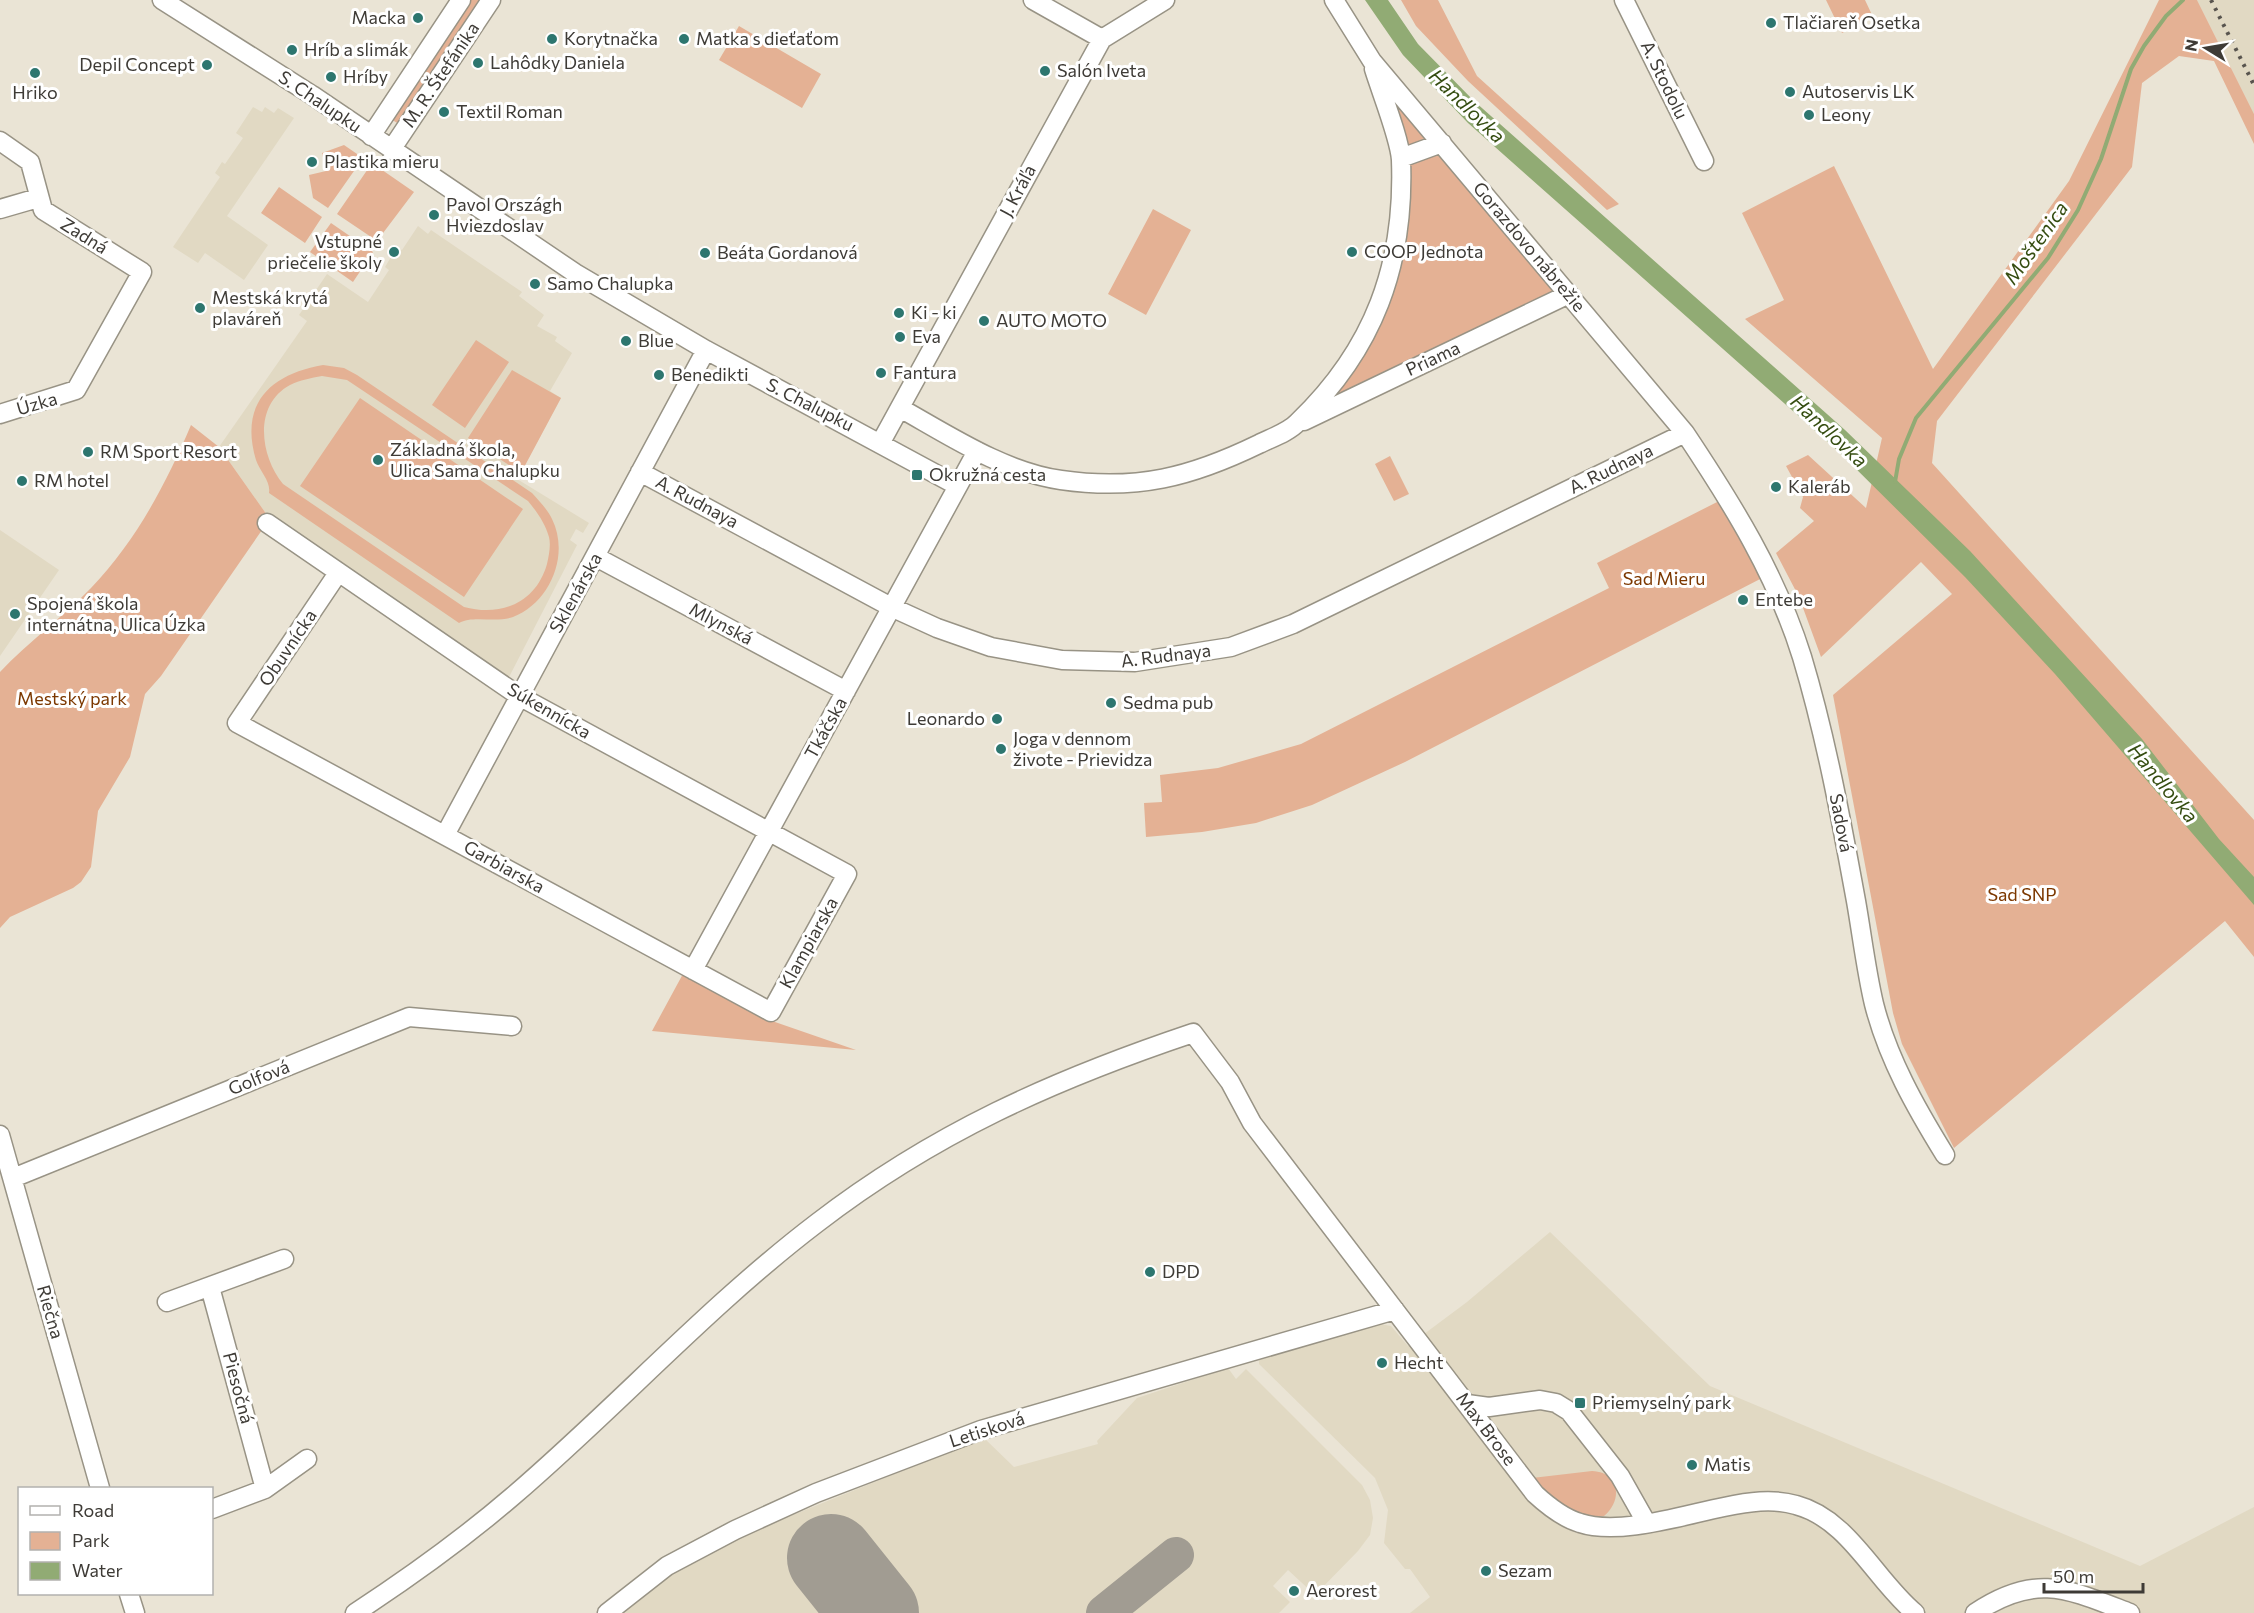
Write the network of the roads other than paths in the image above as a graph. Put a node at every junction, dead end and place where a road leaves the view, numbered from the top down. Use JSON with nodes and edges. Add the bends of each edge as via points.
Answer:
{"nodes":[{"id":1,"x":162,"y":0,"type":"edge"},
{"id":2,"x":461,"y":0,"type":"edge"},
{"id":3,"x":491,"y":0,"type":"edge"},
{"id":4,"x":1033,"y":0,"type":"edge"},
{"id":5,"x":1165,"y":0,"type":"edge"},
{"id":6,"x":1334,"y":0,"type":"edge"},
{"id":7,"x":1624,"y":0,"type":"edge"},
{"id":8,"x":1102,"y":39,"type":"junction"},
{"id":9,"x":1372,"y":61,"type":"junction"},
{"id":10,"x":371,"y":136,"type":"junction"},
{"id":11,"x":0,"y":141,"type":"edge"},
{"id":12,"x":1442,"y":143,"type":"junction"},
{"id":13,"x":391,"y":150,"type":"junction"},
{"id":14,"x":1401,"y":158,"type":"junction"},
{"id":15,"x":1704,"y":161,"type":"dead end"},
{"id":16,"x":38,"y":198,"type":"junction"},
{"id":17,"x":0,"y":209,"type":"edge"},
{"id":18,"x":1569,"y":294,"type":"junction"},
{"id":19,"x":110,"y":331,"type":"joint"},
{"id":20,"x":706,"y":350,"type":"junction"},
{"id":21,"x":900,"y":408,"type":"junction"},
{"id":22,"x":0,"y":414,"type":"edge"},
{"id":23,"x":1297,"y":424,"type":"junction"},
{"id":24,"x":1686,"y":433,"type":"junction"},
{"id":25,"x":881,"y":442,"type":"junction"},
{"id":26,"x":977,"y":451,"type":"junction"},
{"id":27,"x":640,"y":472,"type":"junction"},
{"id":28,"x":958,"y":486,"type":"junction"},
{"id":29,"x":1725,"y":493,"type":"joint"},
{"id":30,"x":267,"y":523,"type":"dead end"},
{"id":31,"x":596,"y":557,"type":"junction"},
{"id":32,"x":338,"y":573,"type":"junction"},
{"id":33,"x":891,"y":607,"type":"junction"},
{"id":34,"x":846,"y":691,"type":"junction"},
{"id":35,"x":519,"y":696,"type":"junction"},
{"id":36,"x":237,"y":723,"type":"joint"},
{"id":37,"x":769,"y":831,"type":"junction"},
{"id":38,"x":445,"y":835,"type":"junction"},
{"id":39,"x":847,"y":874,"type":"joint"},
{"id":40,"x":693,"y":970,"type":"junction"},
{"id":41,"x":771,"y":1012,"type":"joint"},
{"id":42,"x":512,"y":1026,"type":"dead end"},
{"id":43,"x":0,"y":1135,"type":"edge"},
{"id":44,"x":1945,"y":1155,"type":"dead end"},
{"id":45,"x":13,"y":1178,"type":"junction"},
{"id":46,"x":284,"y":1259,"type":"dead end"},
{"id":47,"x":210,"y":1287,"type":"junction"},
{"id":48,"x":167,"y":1302,"type":"dead end"},
{"id":49,"x":1395,"y":1310,"type":"junction"},
{"id":50,"x":1467,"y":1404,"type":"junction"},
{"id":51,"x":307,"y":1459,"type":"dead end"},
{"id":52,"x":100,"y":1487,"type":"edge"},
{"id":53,"x":266,"y":1489,"type":"junction"},
{"id":54,"x":213,"y":1509,"type":"edge"},
{"id":55,"x":1646,"y":1522,"type":"junction"},
{"id":56,"x":130,"y":1595,"type":"edge"},
{"id":57,"x":2004,"y":1599,"type":"junction"},
{"id":58,"x":1899,"y":1605,"type":"edge"},
{"id":59,"x":135,"y":1613,"type":"edge"},
{"id":60,"x":355,"y":1613,"type":"edge"},
{"id":61,"x":607,"y":1613,"type":"edge"},
{"id":62,"x":1915,"y":1613,"type":"edge"},
{"id":63,"x":1975,"y":1613,"type":"edge"},
{"id":64,"x":1990,"y":1613,"type":"edge"},
{"id":65,"x":2130,"y":1613,"type":"edge"}],
"edges":[{"from":1,"to":10,"type":"street","name":"S. Chalupku"},
{"from":2,"to":10,"type":"street","name":"M. R. Štefánika"},
{"from":3,"to":13,"type":"street","name":"M. R. Štefánika"},
{"from":4,"to":8,"type":"street"},
{"from":5,"to":8,"type":"street","name":"J. Kráľa"},
{"from":6,"to":9,"type":"street","name":"Gorazdovo nábrežie"},
{"from":7,"to":15,"type":"street","name":"A. Stodolu"},
{"from":8,"to":21,"type":"street","name":"J. Kráľa"},
{"from":9,"to":12,"type":"street","name":"Gorazdovo nábrežie"},
{"from":9,"to":14,"type":"street"},
{"from":10,"to":13,"type":"street","name":"S. Chalupku"},
{"from":11,"to":16,"type":"street","via":[[30,162]]},
{"from":12,"to":14,"type":"street"},
{"from":12,"to":18,"type":"street","name":"Gorazdovo nábrežie"},
{"from":13,"to":20,"type":"street","name":"S. Chalupku","via":[[575,273]]},
{"from":14,"to":23,"type":"street","via":[[1400,220],[1392,265],[1378,309],[1368,334],[1350,361]]},
{"from":16,"to":17,"type":"street"},
{"from":16,"to":19,"type":"street","name":"Zadná","via":[[43,210],[142,272]]},
{"from":18,"to":23,"type":"street","name":"Priama"},
{"from":18,"to":24,"type":"street","name":"Gorazdovo nábrežie"},
{"from":19,"to":22,"type":"street","name":"Úzka","via":[[76,390]]},
{"from":20,"to":25,"type":"street","name":"S. Chalupku"},
{"from":20,"to":27,"type":"street","name":"Sklenárska"},
{"from":21,"to":25,"type":"street"},
{"from":21,"to":26,"type":"street"},
{"from":23,"to":26,"type":"street","via":[[1215,466],[1169,479],[1116,485],[1045,477]]},
{"from":24,"to":29,"type":"street","name":"Gorazdovo nábrežie"},
{"from":24,"to":33,"type":"street","name":"A. Rudnaya","via":[[1325,610],[1231,647],[1135,662],[1062,660],[991,647]]},
{"from":25,"to":28,"type":"street","name":"S. Chalupku"},
{"from":26,"to":28,"type":"street"},
{"from":27,"to":31,"type":"street","name":"Sklenárska"},
{"from":27,"to":33,"type":"street","name":"A. Rudnaya"},
{"from":28,"to":33,"type":"street","name":"Tkáčska"},
{"from":29,"to":44,"type":"street","name":"Sadová","via":[[1778,588],[1802,657],[1840,815],[1874,1005],[1911,1098]]},
{"from":30,"to":32,"type":"street","name":"Súkennícka"},
{"from":31,"to":34,"type":"street","name":"Mlynská"},
{"from":31,"to":35,"type":"street","name":"Sklenárska"},
{"from":32,"to":35,"type":"street","name":"Súkennícka"},
{"from":32,"to":36,"type":"street","name":"Obuvnícka"},
{"from":33,"to":34,"type":"street","name":"Tkáčska"},
{"from":34,"to":37,"type":"street","name":"Tkáčska"},
{"from":35,"to":37,"type":"street","name":"Súkennícka"},
{"from":35,"to":38,"type":"street","name":"Sklenárska"},
{"from":36,"to":38,"type":"street","name":"Garbiarska"},
{"from":37,"to":39,"type":"street","name":"Súkennícka"},
{"from":37,"to":40,"type":"street","name":"Tkáčska"},
{"from":38,"to":40,"type":"street","name":"Garbiarska"},
{"from":39,"to":41,"type":"street","name":"Klampiarska"},
{"from":40,"to":41,"type":"street","name":"Garbiarska"},
{"from":42,"to":45,"type":"street","name":"Golfová","via":[[409,1017]]},
{"from":43,"to":45,"type":"street","name":"Riečna"},
{"from":45,"to":52,"type":"street","name":"Riečna"},
{"from":46,"to":47,"type":"street"},
{"from":47,"to":48,"type":"street"},
{"from":47,"to":53,"type":"street","name":"Piesočná"},
{"from":49,"to":50,"type":"street","name":"Max Brose"},
{"from":49,"to":60,"type":"street","name":"Max Brose","via":[[1252,1123],[1230,1082],[1193,1033],[1041,1089],[884,1174],[748,1280],[513,1496],[418,1572]]},
{"from":49,"to":61,"type":"street","name":"Letisková","via":[[981,1430],[816,1493],[667,1566]]},
{"from":50,"to":55,"type":"street","name":"Max Brose","via":[[1549,1507],[1581,1524],[1604,1527]]},
{"from":50,"to":55,"type":"street","via":[[1489,1407],[1540,1400],[1569,1411],[1620,1476]]},
{"from":51,"to":53,"type":"street"},
{"from":53,"to":54,"type":"street"},
{"from":55,"to":58,"type":"street","name":"Max Brose","via":[[1751,1502],[1796,1504],[1821,1515],[1842,1534]]},
{"from":56,"to":59,"type":"street"},
{"from":57,"to":63,"type":"street"},
{"from":57,"to":64,"type":"street"},
{"from":57,"to":65,"type":"street","via":[[2025,1589],[2047,1586],[2074,1591]]},
{"from":58,"to":62,"type":"street","name":"Max Brose"}]}
